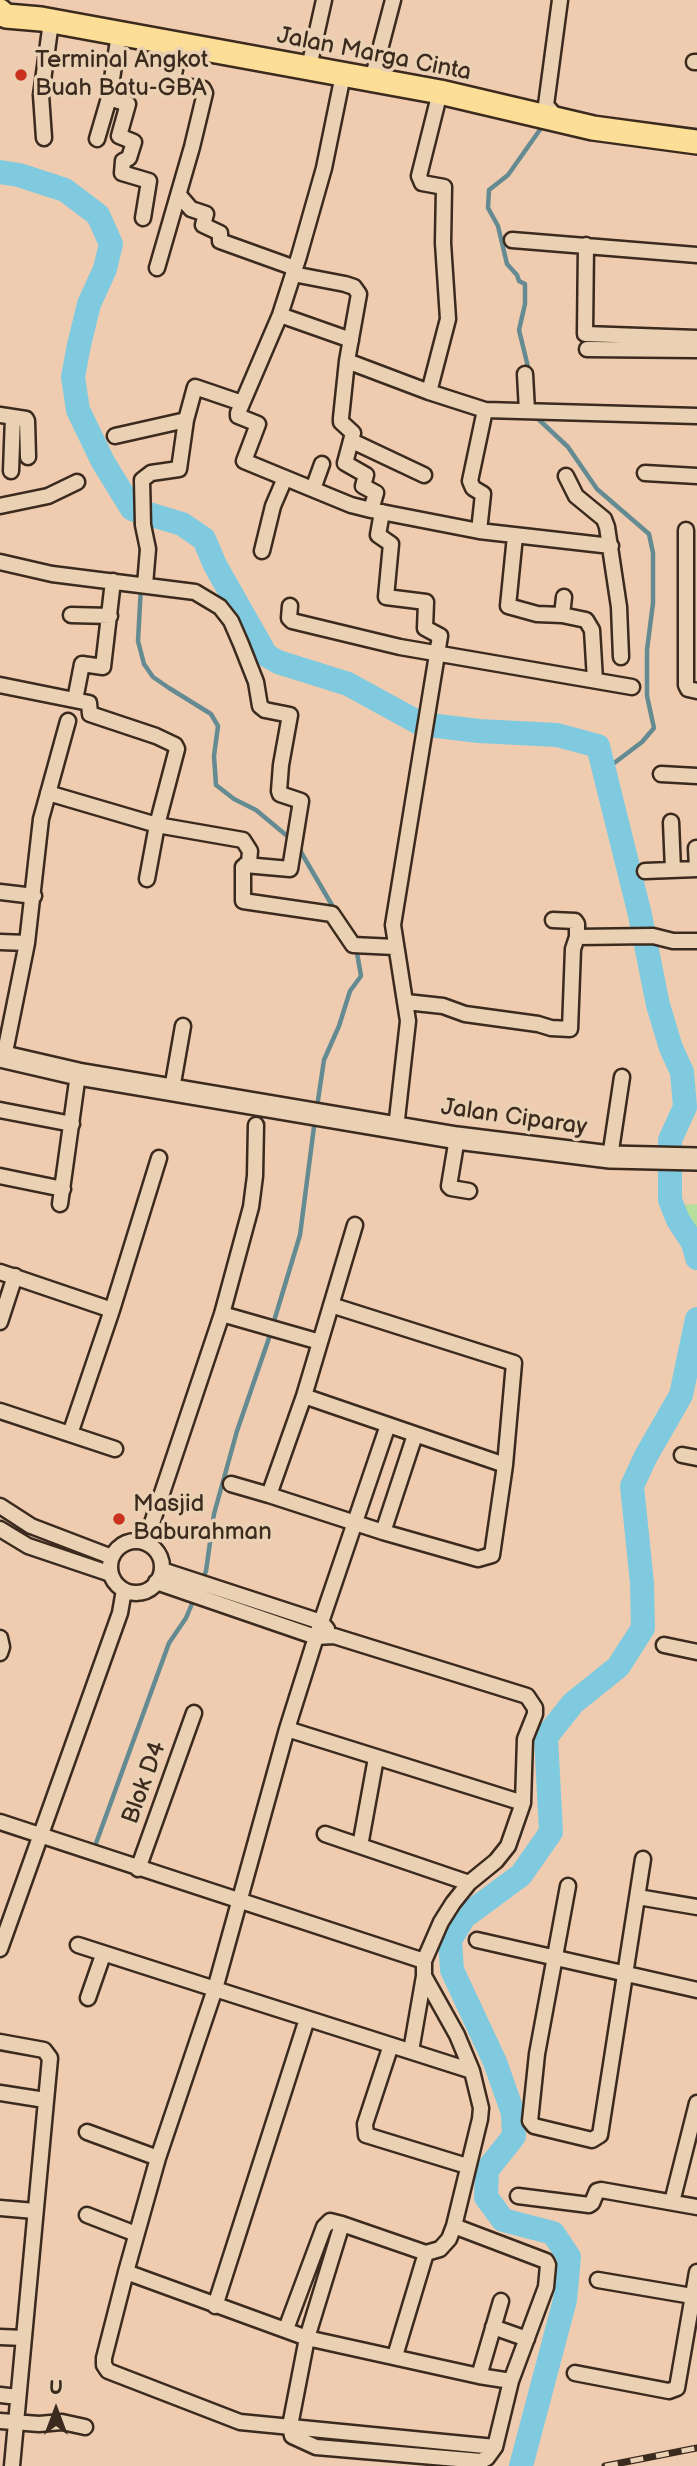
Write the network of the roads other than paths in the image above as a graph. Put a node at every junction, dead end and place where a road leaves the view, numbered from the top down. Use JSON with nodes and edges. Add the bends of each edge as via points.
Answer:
{"nodes":[{"id":1,"x":324,"y":0,"type":"edge"},
{"id":2,"x":393,"y":0,"type":"edge"},
{"id":3,"x":560,"y":0,"type":"edge"},
{"id":4,"x":7,"y":6,"type":"edge"},
{"id":5,"x":46,"y":20,"type":"junction"},
{"id":6,"x":119,"y":34,"type":"junction"},
{"id":7,"x":180,"y":45,"type":"junction"},
{"id":8,"x":309,"y":67,"type":"junction"},
{"id":9,"x":343,"y":75,"type":"junction"},
{"id":10,"x":372,"y":80,"type":"junction"},
{"id":11,"x":440,"y":92,"type":"junction"},
{"id":12,"x":109,"y":99,"type":"junction"},
{"id":13,"x":550,"y":115,"type":"junction"},
{"id":14,"x":44,"y":138,"type":"dead end"},
{"id":15,"x":97,"y":139,"type":"dead end"},
{"id":16,"x":697,"y":142,"type":"edge"},
{"id":17,"x":178,"y":195,"type":"junction"},
{"id":18,"x":143,"y":218,"type":"dead end"},
{"id":19,"x":512,"y":240,"type":"dead end"},
{"id":20,"x":586,"y":245,"type":"junction"},
{"id":21,"x":697,"y":255,"type":"edge"},
{"id":22,"x":157,"y":268,"type":"dead end"},
{"id":23,"x":294,"y":271,"type":"junction"},
{"id":24,"x":280,"y":315,"type":"junction"},
{"id":25,"x":697,"y":338,"type":"edge"},
{"id":26,"x":351,"y":340,"type":"junction"},
{"id":27,"x":612,"y":342,"type":"junction"},
{"id":28,"x":587,"y":349,"type":"dead end"},
{"id":29,"x":697,"y":350,"type":"edge"},
{"id":30,"x":347,"y":361,"type":"junction"},
{"id":31,"x":525,"y":374,"type":"dead end"},
{"id":32,"x":429,"y":392,"type":"junction"},
{"id":33,"x":242,"y":403,"type":"junction"},
{"id":34,"x":485,"y":410,"type":"junction"},
{"id":35,"x":530,"y":411,"type":"junction"},
{"id":36,"x":7,"y":416,"type":"edge"},
{"id":37,"x":697,"y":416,"type":"edge"},
{"id":38,"x":186,"y":420,"type":"junction"},
{"id":39,"x":115,"y":436,"type":"dead end"},
{"id":40,"x":352,"y":441,"type":"junction"},
{"id":41,"x":27,"y":457,"type":"dead end"},
{"id":42,"x":322,"y":464,"type":"dead end"},
{"id":43,"x":11,"y":471,"type":"dead end"},
{"id":44,"x":645,"y":473,"type":"dead end"},
{"id":45,"x":424,"y":475,"type":"dead end"},
{"id":46,"x":566,"y":476,"type":"dead end"},
{"id":47,"x":697,"y":476,"type":"edge"},
{"id":48,"x":285,"y":478,"type":"junction"},
{"id":49,"x":77,"y":482,"type":"dead end"},
{"id":50,"x":313,"y":489,"type":"junction"},
{"id":51,"x":0,"y":506,"type":"edge"},
{"id":52,"x":376,"y":511,"type":"junction"},
{"id":53,"x":686,"y":530,"type":"dead end"},
{"id":54,"x":479,"y":531,"type":"junction"},
{"id":55,"x":515,"y":536,"type":"junction"},
{"id":56,"x":611,"y":546,"type":"junction"},
{"id":57,"x":262,"y":551,"type":"dead end"},
{"id":58,"x":0,"y":562,"type":"edge"},
{"id":59,"x":113,"y":581,"type":"junction"},
{"id":60,"x":142,"y":584,"type":"junction"},
{"id":61,"x":564,"y":597,"type":"dead end"},
{"id":62,"x":290,"y":606,"type":"dead end"},
{"id":63,"x":71,"y":615,"type":"dead end"},
{"id":64,"x":562,"y":615,"type":"junction"},
{"id":65,"x":110,"y":616,"type":"junction"},
{"id":66,"x":437,"y":654,"type":"junction"},
{"id":67,"x":621,"y":657,"type":"dead end"},
{"id":68,"x":595,"y":680,"type":"junction"},
{"id":69,"x":0,"y":685,"type":"edge"},
{"id":70,"x":632,"y":687,"type":"dead end"},
{"id":71,"x":697,"y":691,"type":"edge"},
{"id":72,"x":75,"y":700,"type":"junction"},
{"id":73,"x":68,"y":721,"type":"dead end"},
{"id":74,"x":661,"y":774,"type":"dead end"},
{"id":75,"x":697,"y":776,"type":"edge"},
{"id":76,"x":48,"y":793,"type":"junction"},
{"id":77,"x":671,"y":822,"type":"dead end"},
{"id":78,"x":157,"y":825,"type":"junction"},
{"id":79,"x":696,"y":848,"type":"edge"},
{"id":80,"x":245,"y":865,"type":"junction"},
{"id":81,"x":697,"y":869,"type":"edge"},
{"id":82,"x":673,"y":870,"type":"junction"},
{"id":83,"x":645,"y":871,"type":"dead end"},
{"id":84,"x":147,"y":879,"type":"dead end"},
{"id":85,"x":0,"y":892,"type":"edge"},
{"id":86,"x":34,"y":896,"type":"junction"},
{"id":87,"x":553,"y":920,"type":"dead end"},
{"id":88,"x":577,"y":937,"type":"junction"},
{"id":89,"x":697,"y":941,"type":"edge"},
{"id":90,"x":0,"y":942,"type":"edge"},
{"id":91,"x":27,"y":943,"type":"junction"},
{"id":92,"x":395,"y":947,"type":"junction"},
{"id":93,"x":406,"y":1002,"type":"junction"},
{"id":94,"x":183,"y":1026,"type":"dead end"},
{"id":95,"x":2,"y":1056,"type":"edge"},
{"id":96,"x":78,"y":1074,"type":"junction"},
{"id":97,"x":622,"y":1077,"type":"dead end"},
{"id":98,"x":172,"y":1089,"type":"junction"},
{"id":99,"x":0,"y":1110,"type":"edge"},
{"id":100,"x":257,"y":1114,"type":"junction"},
{"id":101,"x":72,"y":1124,"type":"junction"},
{"id":102,"x":396,"y":1128,"type":"junction"},
{"id":103,"x":457,"y":1138,"type":"junction"},
{"id":104,"x":610,"y":1157,"type":"junction"},
{"id":105,"x":159,"y":1158,"type":"dead end"},
{"id":106,"x":679,"y":1158,"type":"edge"},
{"id":107,"x":0,"y":1176,"type":"edge"},
{"id":108,"x":469,"y":1191,"type":"dead end"},
{"id":109,"x":355,"y":1225,"type":"dead end"},
{"id":110,"x":0,"y":1272,"type":"edge"},
{"id":111,"x":15,"y":1276,"type":"junction"},
{"id":112,"x":331,"y":1305,"type":"junction"},
{"id":113,"x":112,"y":1310,"type":"junction"},
{"id":114,"x":222,"y":1314,"type":"junction"},
{"id":115,"x":0,"y":1322,"type":"edge"},
{"id":116,"x":320,"y":1342,"type":"junction"},
{"id":117,"x":304,"y":1396,"type":"junction"},
{"id":118,"x":0,"y":1410,"type":"edge"},
{"id":119,"x":388,"y":1425,"type":"junction"},
{"id":120,"x":70,"y":1434,"type":"junction"},
{"id":121,"x":415,"y":1435,"type":"junction"},
{"id":122,"x":116,"y":1449,"type":"dead end"},
{"id":123,"x":682,"y":1455,"type":"dead end"},
{"id":124,"x":697,"y":1458,"type":"edge"},
{"id":125,"x":505,"y":1465,"type":"junction"},
{"id":126,"x":231,"y":1484,"type":"dead end"},
{"id":127,"x":269,"y":1495,"type":"junction"},
{"id":128,"x":0,"y":1506,"type":"edge"},
{"id":129,"x":354,"y":1522,"type":"junction"},
{"id":130,"x":0,"y":1529,"type":"edge"},
{"id":131,"x":383,"y":1532,"type":"junction"},
{"id":132,"x":146,"y":1543,"type":"junction"},
{"id":133,"x":112,"y":1556,"type":"junction"},
{"id":134,"x":111,"y":1574,"type":"junction"},
{"id":135,"x":159,"y":1576,"type":"junction"},
{"id":136,"x":129,"y":1591,"type":"junction"},
{"id":137,"x":209,"y":1592,"type":"junction"},
{"id":138,"x":318,"y":1630,"type":"junction"},
{"id":139,"x":0,"y":1638,"type":"edge"},
{"id":140,"x":664,"y":1645,"type":"dead end"},
{"id":141,"x":697,"y":1652,"type":"edge"},
{"id":142,"x":0,"y":1653,"type":"edge"},
{"id":143,"x":194,"y":1713,"type":"dead end"},
{"id":144,"x":287,"y":1729,"type":"junction"},
{"id":145,"x":376,"y":1758,"type":"junction"},
{"id":146,"x":523,"y":1803,"type":"junction"},
{"id":147,"x":0,"y":1822,"type":"edge"},
{"id":148,"x":39,"y":1835,"type":"junction"},
{"id":149,"x":325,"y":1835,"type":"dead end"},
{"id":150,"x":360,"y":1846,"type":"junction"},
{"id":151,"x":643,"y":1859,"type":"dead end"},
{"id":152,"x":138,"y":1869,"type":"junction"},
{"id":153,"x":469,"y":1883,"type":"junction"},
{"id":154,"x":568,"y":1886,"type":"dead end"},
{"id":155,"x":638,"y":1897,"type":"junction"},
{"id":156,"x":240,"y":1902,"type":"junction"},
{"id":157,"x":697,"y":1907,"type":"edge"},
{"id":158,"x":477,"y":1940,"type":"dead end"},
{"id":159,"x":78,"y":1945,"type":"dead end"},
{"id":160,"x":0,"y":1949,"type":"edge"},
{"id":161,"x":103,"y":1955,"type":"junction"},
{"id":162,"x":553,"y":1958,"type":"junction"},
{"id":163,"x":424,"y":1969,"type":"junction"},
{"id":164,"x":626,"y":1973,"type":"junction"},
{"id":165,"x":215,"y":1989,"type":"junction"},
{"id":166,"x":697,"y":1990,"type":"edge"},
{"id":167,"x":88,"y":1998,"type":"dead end"},
{"id":168,"x":307,"y":2018,"type":"junction"},
{"id":169,"x":0,"y":2042,"type":"edge"},
{"id":170,"x":391,"y":2045,"type":"junction"},
{"id":171,"x":411,"y":2052,"type":"junction"},
{"id":172,"x":471,"y":2071,"type":"junction"},
{"id":173,"x":0,"y":2093,"type":"edge"},
{"id":174,"x":0,"y":2099,"type":"edge"},
{"id":175,"x":45,"y":2100,"type":"junction"},
{"id":176,"x":697,"y":2103,"type":"edge"},
{"id":177,"x":87,"y":2133,"type":"dead end"},
{"id":178,"x":158,"y":2158,"type":"junction"},
{"id":179,"x":467,"y":2166,"type":"junction"},
{"id":180,"x":518,"y":2196,"type":"dead end"},
{"id":181,"x":672,"y":2202,"type":"junction"},
{"id":182,"x":697,"y":2207,"type":"edge"},
{"id":183,"x":0,"y":2208,"type":"edge"},
{"id":184,"x":35,"y":2211,"type":"junction"},
{"id":185,"x":87,"y":2215,"type":"dead end"},
{"id":186,"x":342,"y":2224,"type":"junction"},
{"id":187,"x":454,"y":2225,"type":"junction"},
{"id":188,"x":136,"y":2234,"type":"junction"},
{"id":189,"x":426,"y":2253,"type":"junction"},
{"id":190,"x":126,"y":2272,"type":"junction"},
{"id":191,"x":697,"y":2272,"type":"edge"},
{"id":192,"x":598,"y":2280,"type":"dead end"},
{"id":193,"x":692,"y":2297,"type":"junction"},
{"id":194,"x":500,"y":2301,"type":"dead end"},
{"id":195,"x":215,"y":2306,"type":"junction"},
{"id":196,"x":493,"y":2327,"type":"junction"},
{"id":197,"x":286,"y":2329,"type":"junction"},
{"id":198,"x":692,"y":2334,"type":"edge"},
{"id":199,"x":0,"y":2337,"type":"edge"},
{"id":200,"x":307,"y":2337,"type":"junction"},
{"id":201,"x":24,"y":2338,"type":"junction"},
{"id":202,"x":527,"y":2339,"type":"junction"},
{"id":203,"x":395,"y":2356,"type":"junction"},
{"id":204,"x":575,"y":2373,"type":"dead end"},
{"id":205,"x":479,"y":2376,"type":"junction"},
{"id":206,"x":511,"y":2381,"type":"junction"},
{"id":207,"x":0,"y":2395,"type":"edge"},
{"id":208,"x":18,"y":2397,"type":"junction"},
{"id":209,"x":0,"y":2421,"type":"edge"},
{"id":210,"x":16,"y":2422,"type":"junction"},
{"id":211,"x":290,"y":2426,"type":"junction"},
{"id":212,"x":85,"y":2427,"type":"dead end"},
{"id":213,"x":12,"y":2466,"type":"edge"}],
"edges":[{"from":1,"to":8,"type":"street"},
{"from":2,"to":10,"type":"street"},
{"from":3,"to":13,"type":"street"},
{"from":4,"to":5,"type":"main road","name":"Jalan Marga Cinta"},
{"from":5,"to":6,"type":"main road","name":"Jalan Marga Cinta"},
{"from":5,"to":14,"type":"street","via":[[41,94]]},
{"from":6,"to":7,"type":"main road","name":"Jalan Marga Cinta"},
{"from":6,"to":12,"type":"street"},
{"from":7,"to":8,"type":"main road","name":"Jalan Marga Cinta"},
{"from":7,"to":17,"type":"street","via":[[172,84],[205,93]]},
{"from":8,"to":9,"type":"main road","name":"Jalan Marga Cinta"},
{"from":9,"to":10,"type":"main road","name":"Jalan Marga Cinta"},
{"from":9,"to":23,"type":"street","via":[[324,168]]},
{"from":10,"to":11,"type":"main road","name":"Jalan Marga Cinta"},
{"from":11,"to":13,"type":"main road","name":"Jalan Marga Cinta"},
{"from":11,"to":32,"type":"street","via":[[419,176],[422,183],[444,187],[447,321]]},
{"from":12,"to":15,"type":"street"},
{"from":12,"to":18,"type":"street","via":[[128,104],[119,136],[134,142],[122,173],[149,181]]},
{"from":13,"to":16,"type":"main road","name":"Jalan Marga Cinta","via":[[639,136]]},
{"from":17,"to":22,"type":"street"},
{"from":17,"to":23,"type":"street","via":[[191,209],[206,214],[203,225],[220,233],[219,242]]},
{"from":19,"to":20,"type":"street"},
{"from":20,"to":21,"type":"street"},
{"from":20,"to":27,"type":"street","via":[[585,334]]},
{"from":23,"to":24,"type":"street"},
{"from":23,"to":26,"type":"street","via":[[357,290]]},
{"from":24,"to":26,"type":"street"},
{"from":24,"to":33,"type":"street"},
{"from":25,"to":27,"type":"street"},
{"from":26,"to":30,"type":"street"},
{"from":27,"to":28,"type":"street"},
{"from":27,"to":29,"type":"street"},
{"from":30,"to":32,"type":"street"},
{"from":30,"to":40,"type":"street","via":[[341,422],[353,433]]},
{"from":31,"to":35,"type":"street"},
{"from":32,"to":34,"type":"street"},
{"from":33,"to":38,"type":"street","via":[[195,387]]},
{"from":33,"to":48,"type":"street","via":[[238,416],[258,424],[244,461]]},
{"from":34,"to":35,"type":"street"},
{"from":34,"to":54,"type":"street","via":[[470,481],[483,494]]},
{"from":35,"to":37,"type":"street"},
{"from":36,"to":41,"type":"street","via":[[27,421]]},
{"from":36,"to":43,"type":"street"},
{"from":38,"to":39,"type":"street"},
{"from":38,"to":60,"type":"street","via":[[179,468],[145,475],[142,480],[148,549]]},
{"from":40,"to":45,"type":"street"},
{"from":40,"to":52,"type":"street","via":[[345,463],[366,475],[363,486],[376,493]]},
{"from":42,"to":50,"type":"street"},
{"from":44,"to":47,"type":"street"},
{"from":46,"to":56,"type":"street","via":[[576,496],[604,519]]},
{"from":48,"to":50,"type":"street"},
{"from":48,"to":57,"type":"street"},
{"from":49,"to":51,"type":"street","via":[[48,496]]},
{"from":50,"to":52,"type":"street"},
{"from":52,"to":54,"type":"street"},
{"from":52,"to":66,"type":"street","via":[[378,535],[391,544],[386,597],[426,602],[425,628],[440,636]]},
{"from":53,"to":71,"type":"street","via":[[686,685]]},
{"from":54,"to":55,"type":"street"},
{"from":55,"to":56,"type":"street"},
{"from":55,"to":64,"type":"street","via":[[508,606]]},
{"from":56,"to":67,"type":"street"},
{"from":58,"to":59,"type":"street"},
{"from":59,"to":60,"type":"street"},
{"from":59,"to":65,"type":"street"},
{"from":60,"to":80,"type":"street","via":[[195,592],[220,607],[241,644],[260,706],[290,715],[279,791],[301,801],[288,870]]},
{"from":61,"to":64,"type":"street"},
{"from":62,"to":66,"type":"street","via":[[292,621]]},
{"from":63,"to":65,"type":"street"},
{"from":64,"to":68,"type":"street","via":[[583,618],[592,630]]},
{"from":65,"to":72,"type":"street","via":[[103,667],[82,664]]},
{"from":66,"to":68,"type":"street"},
{"from":66,"to":92,"type":"street","via":[[393,925]]},
{"from":68,"to":70,"type":"street"},
{"from":69,"to":72,"type":"street"},
{"from":72,"to":78,"type":"street","via":[[89,703],[90,714],[176,747]]},
{"from":73,"to":76,"type":"street"},
{"from":74,"to":75,"type":"street"},
{"from":76,"to":78,"type":"street"},
{"from":76,"to":86,"type":"street","via":[[37,839]]},
{"from":77,"to":82,"type":"street"},
{"from":78,"to":80,"type":"street","via":[[243,840],[250,851]]},
{"from":78,"to":84,"type":"street"},
{"from":79,"to":81,"type":"street"},
{"from":80,"to":92,"type":"street","via":[[243,901],[332,914],[356,946]]},
{"from":81,"to":82,"type":"street"},
{"from":82,"to":83,"type":"street"},
{"from":85,"to":86,"type":"street"},
{"from":86,"to":91,"type":"street"},
{"from":87,"to":88,"type":"street","via":[[576,922]]},
{"from":88,"to":89,"type":"street"},
{"from":88,"to":93,"type":"street","via":[[570,1029]]},
{"from":90,"to":91,"type":"street"},
{"from":91,"to":95,"type":"street"},
{"from":92,"to":93,"type":"street"},
{"from":93,"to":102,"type":"street"},
{"from":94,"to":98,"type":"street"},
{"from":95,"to":96,"type":"street"},
{"from":96,"to":98,"type":"street"},
{"from":96,"to":101,"type":"street"},
{"from":97,"to":104,"type":"street"},
{"from":98,"to":100,"type":"street"},
{"from":99,"to":101,"type":"street"},
{"from":100,"to":102,"type":"street","name":"Jalan Ciparay","via":[[318,1114]]},
{"from":100,"to":114,"type":"street","via":[[251,1207]]},
{"from":101,"to":107,"type":"street","via":[[62,1197]]},
{"from":102,"to":103,"type":"street","name":"Jalan Ciparay"},
{"from":103,"to":104,"type":"street","name":"Jalan Ciparay"},
{"from":103,"to":108,"type":"street","via":[[449,1188]]},
{"from":104,"to":106,"type":"street","name":"Jalan Ciparay"},
{"from":105,"to":113,"type":"street"},
{"from":109,"to":112,"type":"street"},
{"from":110,"to":111,"type":"street"},
{"from":111,"to":113,"type":"street"},
{"from":111,"to":115,"type":"street"},
{"from":112,"to":116,"type":"street"},
{"from":112,"to":125,"type":"street","via":[[514,1363]]},
{"from":113,"to":120,"type":"street"},
{"from":114,"to":116,"type":"street"},
{"from":114,"to":132,"type":"street"},
{"from":116,"to":117,"type":"street"},
{"from":117,"to":119,"type":"street"},
{"from":117,"to":127,"type":"street"},
{"from":118,"to":120,"type":"street"},
{"from":119,"to":121,"type":"street"},
{"from":119,"to":129,"type":"street"},
{"from":120,"to":122,"type":"street"},
{"from":121,"to":125,"type":"street"},
{"from":121,"to":131,"type":"street"},
{"from":123,"to":124,"type":"street"},
{"from":125,"to":131,"type":"street","via":[[494,1552],[487,1558]]},
{"from":126,"to":127,"type":"street"},
{"from":127,"to":129,"type":"street"},
{"from":128,"to":133,"type":"street","via":[[31,1525]]},
{"from":129,"to":131,"type":"street"},
{"from":129,"to":138,"type":"street"},
{"from":130,"to":134,"type":"street","via":[[28,1546]]},
{"from":132,"to":133,"type":"street","via":[[124,1544]]},
{"from":132,"to":135,"type":"street","via":[[161,1560]]},
{"from":133,"to":134,"type":"street"},
{"from":134,"to":136,"type":"street"},
{"from":135,"to":136,"type":"street","via":[[150,1588]]},
{"from":135,"to":137,"type":"street","via":[[193,1579]]},
{"from":135,"to":137,"type":"street","via":[[187,1593]]},
{"from":136,"to":148,"type":"street"},
{"from":137,"to":138,"type":"street"},
{"from":138,"to":144,"type":"street"},
{"from":138,"to":146,"type":"street","via":[[527,1696],[535,1714],[525,1740]]},
{"from":139,"to":142,"type":"street"},
{"from":140,"to":141,"type":"street"},
{"from":143,"to":152,"type":"street","name":"Blok D4"},
{"from":144,"to":145,"type":"street"},
{"from":144,"to":156,"type":"street"},
{"from":145,"to":146,"type":"street"},
{"from":145,"to":150,"type":"street"},
{"from":146,"to":153,"type":"street","via":[[508,1846]]},
{"from":147,"to":148,"type":"street"},
{"from":148,"to":152,"type":"street"},
{"from":148,"to":160,"type":"street"},
{"from":149,"to":150,"type":"street"},
{"from":150,"to":153,"type":"street"},
{"from":151,"to":155,"type":"street"},
{"from":152,"to":156,"type":"street"},
{"from":153,"to":163,"type":"street","via":[[441,1922]]},
{"from":154,"to":162,"type":"street"},
{"from":155,"to":157,"type":"street"},
{"from":155,"to":164,"type":"street"},
{"from":156,"to":163,"type":"street"},
{"from":156,"to":165,"type":"street"},
{"from":158,"to":162,"type":"street"},
{"from":159,"to":161,"type":"street"},
{"from":161,"to":165,"type":"street"},
{"from":161,"to":167,"type":"street"},
{"from":162,"to":164,"type":"street"},
{"from":162,"to":164,"type":"street","via":[[530,2121],[534,2126],[592,2140],[600,2135]]},
{"from":163,"to":171,"type":"street"},
{"from":163,"to":172,"type":"street"},
{"from":164,"to":166,"type":"street"},
{"from":165,"to":168,"type":"street"},
{"from":165,"to":178,"type":"street"},
{"from":168,"to":170,"type":"street"},
{"from":168,"to":195,"type":"street"},
{"from":169,"to":175,"type":"street","via":[[48,2053]]},
{"from":170,"to":171,"type":"street"},
{"from":170,"to":179,"type":"street","via":[[366,2135]]},
{"from":171,"to":172,"type":"street"},
{"from":172,"to":179,"type":"street","via":[[481,2108]]},
{"from":173,"to":174,"type":"street"},
{"from":173,"to":175,"type":"street"},
{"from":175,"to":184,"type":"street"},
{"from":176,"to":181,"type":"street"},
{"from":177,"to":178,"type":"street"},
{"from":178,"to":188,"type":"street"},
{"from":179,"to":187,"type":"street"},
{"from":180,"to":181,"type":"street","via":[[589,2205],[601,2190]]},
{"from":181,"to":182,"type":"street"},
{"from":183,"to":184,"type":"street"},
{"from":184,"to":201,"type":"street"},
{"from":185,"to":188,"type":"street"},
{"from":186,"to":189,"type":"street"},
{"from":186,"to":197,"type":"street","via":[[330,2221],[324,2227]]},
{"from":186,"to":200,"type":"street"},
{"from":187,"to":189,"type":"street","via":[[440,2249]]},
{"from":187,"to":202,"type":"street","via":[[548,2263],[546,2287]]},
{"from":188,"to":190,"type":"street"},
{"from":189,"to":203,"type":"street"},
{"from":190,"to":195,"type":"street"},
{"from":190,"to":211,"type":"street","via":[[104,2358],[108,2371],[240,2422]]},
{"from":191,"to":193,"type":"street"},
{"from":192,"to":193,"type":"street"},
{"from":193,"to":198,"type":"street"},
{"from":194,"to":196,"type":"street"},
{"from":195,"to":197,"type":"street"},
{"from":196,"to":202,"type":"street"},
{"from":196,"to":205,"type":"street"},
{"from":197,"to":200,"type":"street"},
{"from":198,"to":204,"type":"street","via":[[680,2384],[674,2390]]},
{"from":199,"to":201,"type":"street"},
{"from":200,"to":203,"type":"street"},
{"from":200,"to":211,"type":"street"},
{"from":201,"to":208,"type":"street"},
{"from":202,"to":206,"type":"street"},
{"from":203,"to":205,"type":"street"},
{"from":205,"to":206,"type":"street"},
{"from":206,"to":211,"type":"street","via":[[495,2447],[481,2461],[316,2447],[292,2436]]},
{"from":207,"to":208,"type":"street"},
{"from":208,"to":210,"type":"street"},
{"from":209,"to":210,"type":"street"},
{"from":210,"to":212,"type":"street"},
{"from":210,"to":213,"type":"street"}]}
